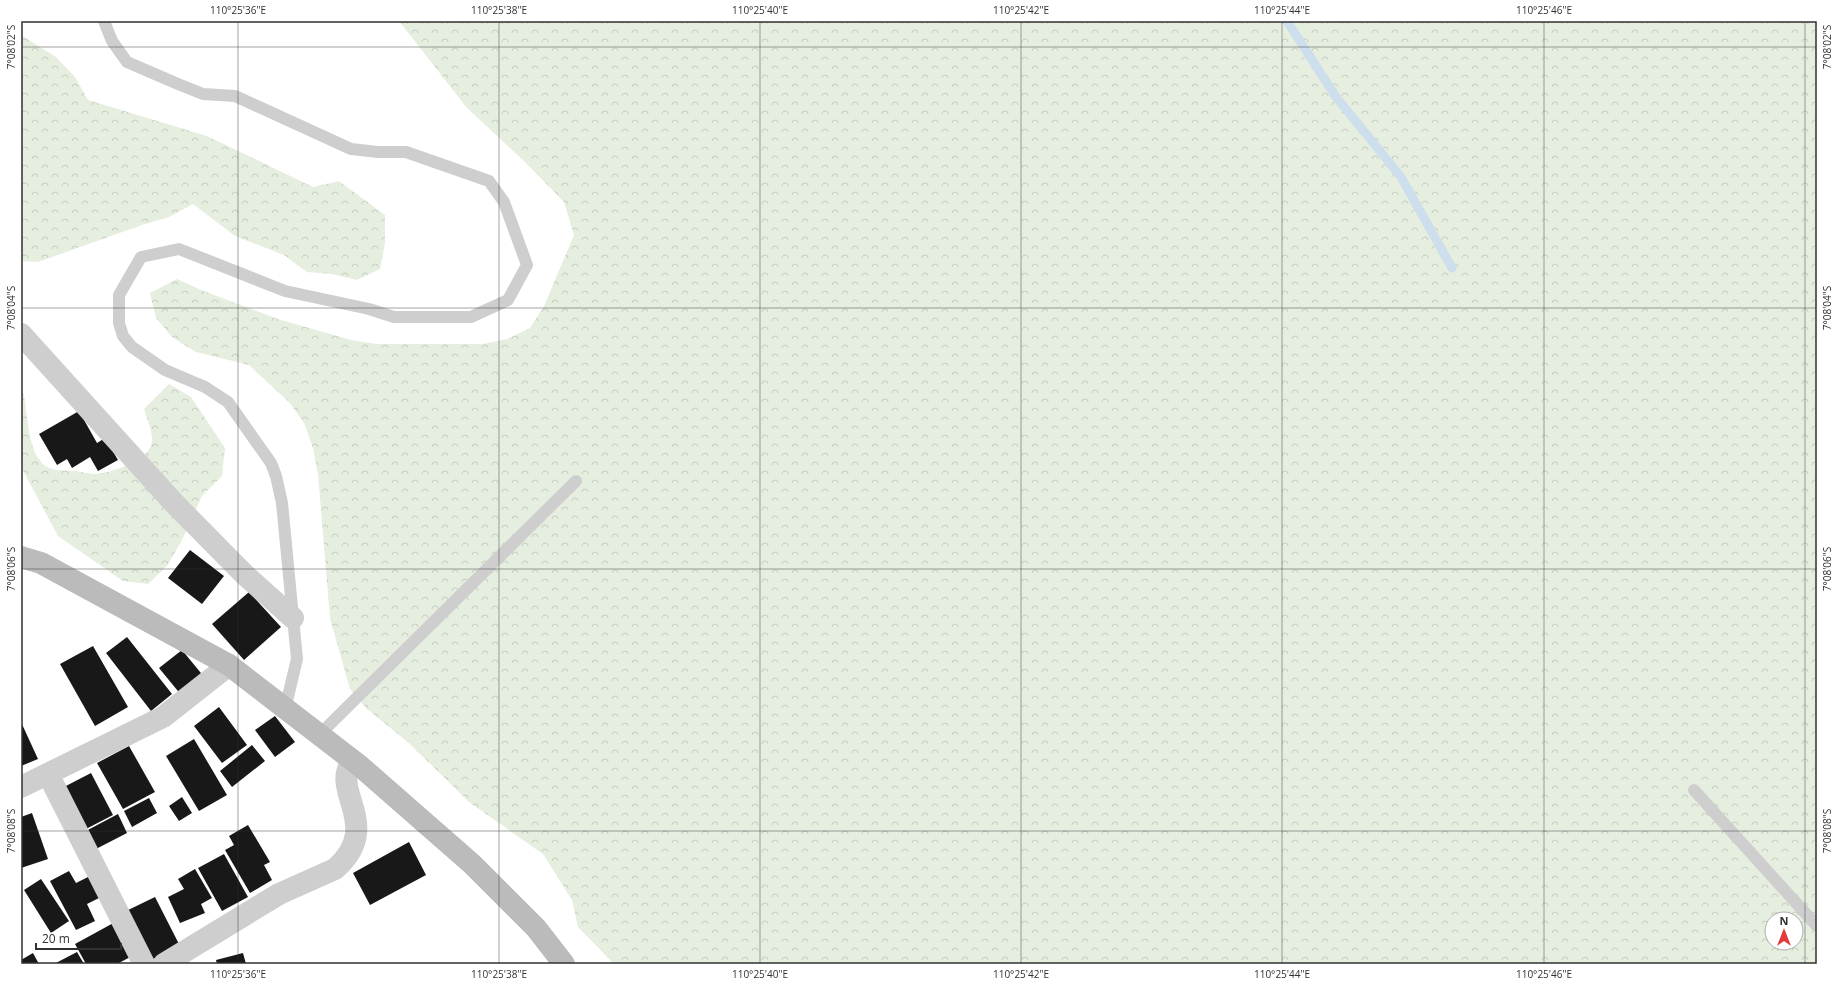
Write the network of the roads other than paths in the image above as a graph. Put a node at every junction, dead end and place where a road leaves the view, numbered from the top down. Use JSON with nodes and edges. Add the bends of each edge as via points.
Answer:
{"nodes":[{"id":1,"x":104,"y":21,"type":"edge"},
{"id":2,"x":21,"y":334,"type":"edge"},
{"id":3,"x":576,"y":481,"type":"dead end"},
{"id":4,"x":21,"y":557,"type":"edge"},
{"id":5,"x":293,"y":618,"type":"junction"},
{"id":6,"x":229,"y":665,"type":"junction"},
{"id":7,"x":285,"y":709,"type":"junction"},
{"id":8,"x":319,"y":735,"type":"junction"},
{"id":9,"x":353,"y":761,"type":"junction"},
{"id":10,"x":48,"y":774,"type":"junction"},
{"id":11,"x":21,"y":787,"type":"edge"},
{"id":12,"x":1694,"y":790,"type":"dead end"},
{"id":13,"x":1817,"y":926,"type":"edge"},
{"id":14,"x":144,"y":964,"type":"edge"},
{"id":15,"x":164,"y":964,"type":"edge"},
{"id":16,"x":564,"y":964,"type":"edge"}],
"edges":[{"from":1,"to":5,"type":"lane","via":[[112,41],[127,62],[178,84],[203,94],[235,96],[351,149],[406,152],[489,181],[504,202],[528,265],[508,300],[471,317],[394,317],[285,291],[179,249],[141,257],[119,295],[119,323],[123,336],[132,347],[165,370],[204,387],[228,402],[271,463],[282,503]]},
{"from":2,"to":5,"type":"street","via":[[173,502],[244,574]]},
{"from":3,"to":8,"type":"lane"},
{"from":4,"to":6,"type":"main road","via":[[41,563]]},
{"from":5,"to":7,"type":"lane","via":[[297,659]]},
{"from":6,"to":7,"type":"main road"},
{"from":6,"to":10,"type":"street","via":[[163,717]]},
{"from":7,"to":8,"type":"main road"},
{"from":8,"to":9,"type":"main road"},
{"from":9,"to":15,"type":"street","via":[[345,776],[354,807],[357,832],[350,854],[343,862],[335,869],[279,894]]},
{"from":9,"to":16,"type":"main road","via":[[472,864],[536,928]]},
{"from":10,"to":11,"type":"street"},
{"from":10,"to":14,"type":"street"},
{"from":12,"to":13,"type":"lane"}]}
